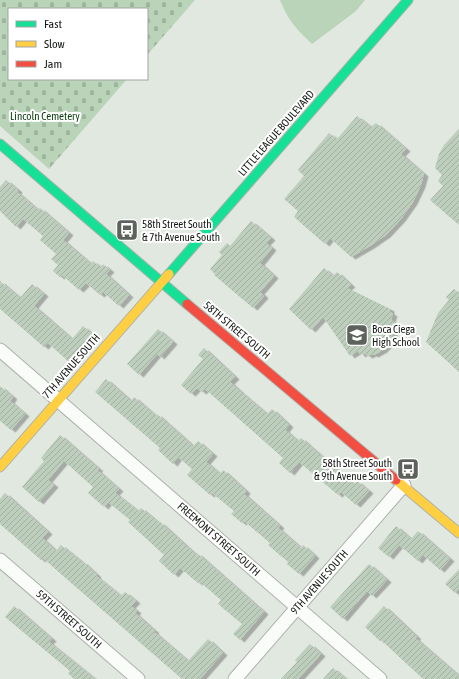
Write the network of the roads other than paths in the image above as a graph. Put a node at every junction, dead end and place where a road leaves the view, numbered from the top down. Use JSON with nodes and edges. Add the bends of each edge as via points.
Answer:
{"nodes":[{"id":1,"x":408,"y":0,"type":"edge"},
{"id":2,"x":0,"y":144,"type":"edge"},
{"id":3,"x":161,"y":282,"type":"junction"},
{"id":4,"x":0,"y":350,"type":"edge"},
{"id":5,"x":58,"y":400,"type":"junction"},
{"id":6,"x":0,"y":467,"type":"edge"},
{"id":7,"x":404,"y":485,"type":"junction"},
{"id":8,"x":459,"y":533,"type":"edge"},
{"id":9,"x":0,"y":560,"type":"edge"},
{"id":10,"x":297,"y":607,"type":"junction"},
{"id":11,"x":138,"y":679,"type":"edge"},
{"id":12,"x":235,"y":679,"type":"edge"},
{"id":13,"x":380,"y":679,"type":"edge"}],
"edges":[{"from":1,"to":3,"type":"street","name":"LITTLE LEAGUE BOULEVARD"},
{"from":2,"to":3,"type":"street","name":"58TH STREET SOUTH"},
{"from":3,"to":5,"type":"street","name":"7TH AVENUE SOUTH"},
{"from":3,"to":7,"type":"street","name":"58TH STREET SOUTH"},
{"from":4,"to":5,"type":"street","name":"FREEMONT STREET SOUTH"},
{"from":5,"to":6,"type":"street","name":"7TH AVENUE SOUTH"},
{"from":5,"to":10,"type":"street","name":"FREEMONT STREET SOUTH"},
{"from":7,"to":8,"type":"street","name":"58TH STREET SOUTH"},
{"from":7,"to":10,"type":"street","name":"9TH AVENUE SOUTH"},
{"from":9,"to":11,"type":"street","name":"59TH STREET SOUTH"},
{"from":10,"to":12,"type":"street","name":"9TH AVENUE SOUTH"},
{"from":10,"to":13,"type":"street","name":"FREEMONT STREET SOUTH"}]}
